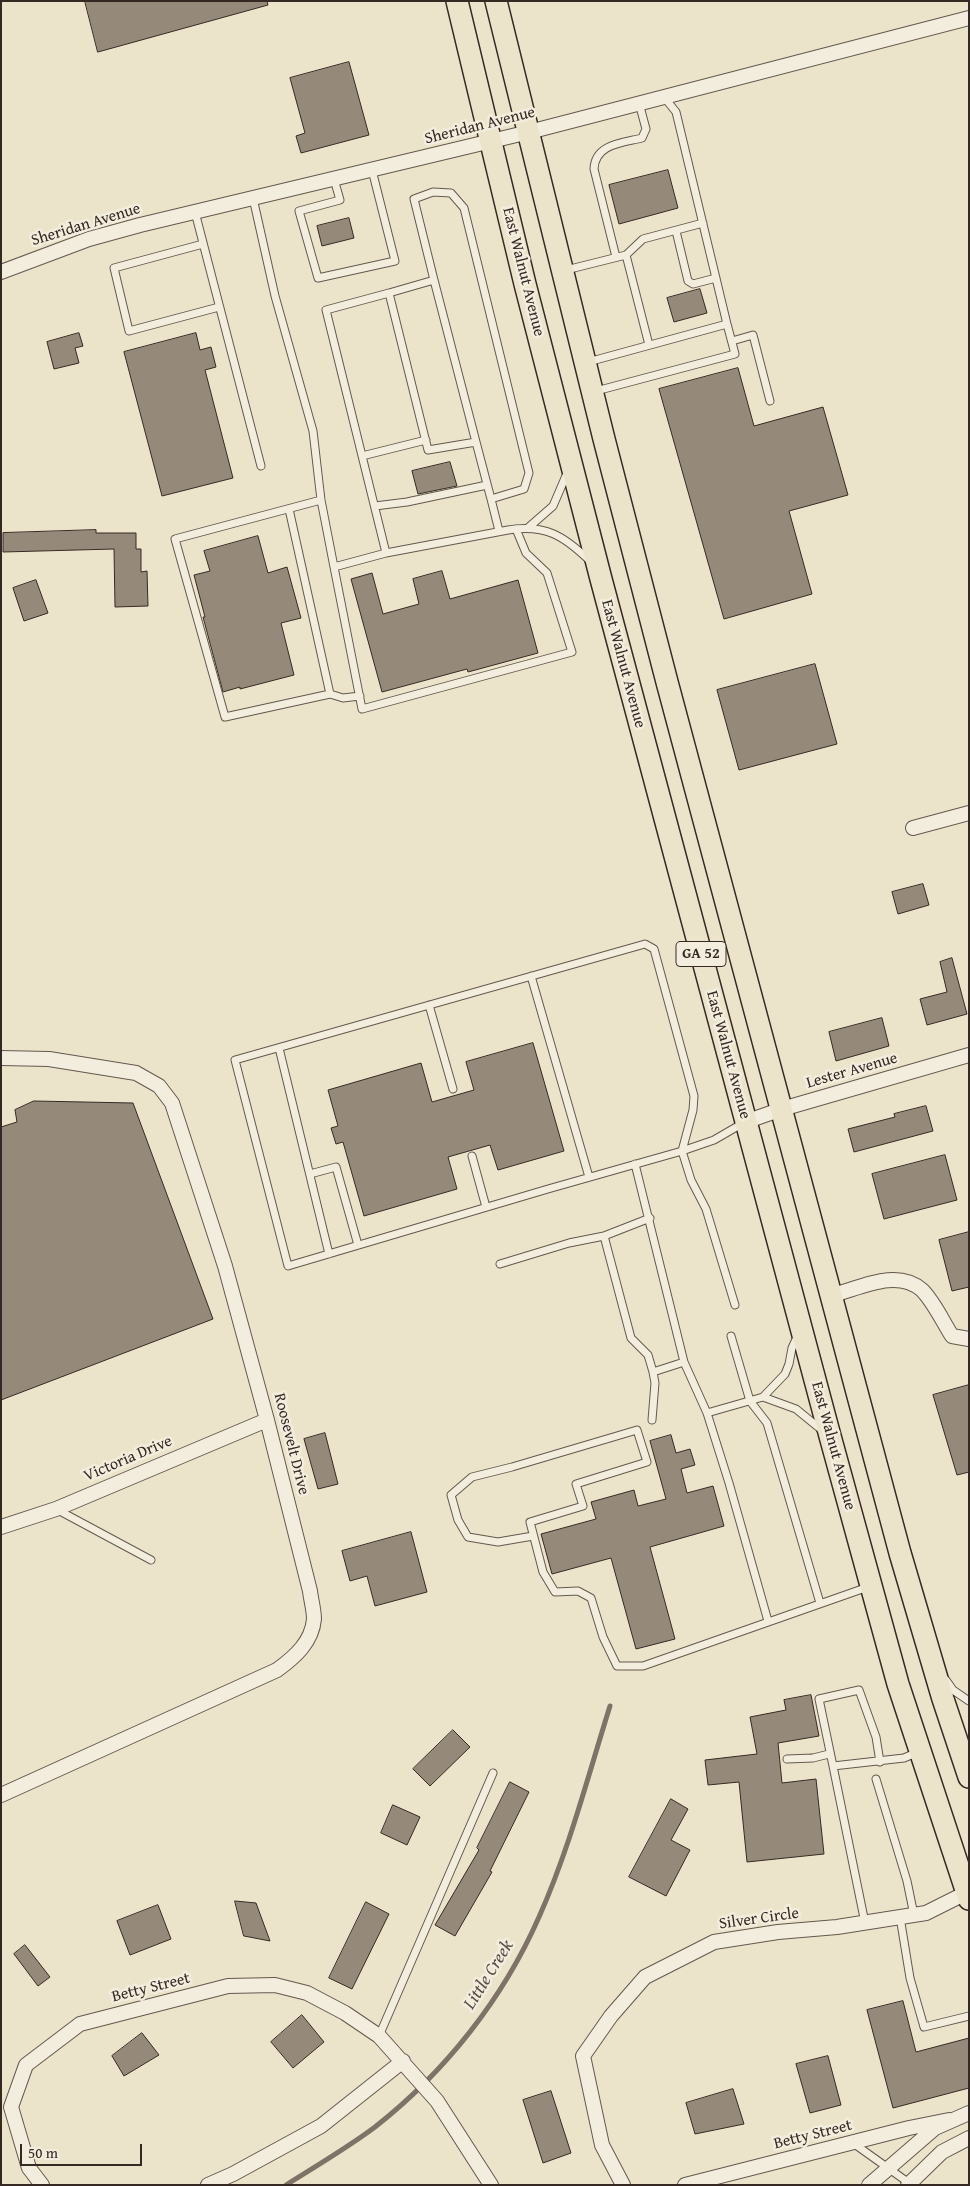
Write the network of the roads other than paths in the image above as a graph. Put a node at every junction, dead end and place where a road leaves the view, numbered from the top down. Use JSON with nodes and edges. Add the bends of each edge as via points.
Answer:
{"nodes":[{"id":1,"x":457,"y":1,"type":"edge"},
{"id":2,"x":496,"y":1,"type":"edge"},
{"id":3,"x":969,"y":18,"type":"edge"},
{"id":4,"x":664,"y":97,"type":"junction"},
{"id":5,"x":639,"y":103,"type":"junction"},
{"id":6,"x":529,"y":132,"type":"junction"},
{"id":7,"x":491,"y":142,"type":"junction"},
{"id":8,"x":372,"y":170,"type":"junction"},
{"id":9,"x":334,"y":179,"type":"junction"},
{"id":10,"x":253,"y":198,"type":"junction"},
{"id":11,"x":195,"y":212,"type":"junction"},
{"id":12,"x":703,"y":224,"type":"junction"},
{"id":13,"x":676,"y":230,"type":"junction"},
{"id":14,"x":203,"y":244,"type":"junction"},
{"id":15,"x":626,"y":254,"type":"junction"},
{"id":16,"x":616,"y":257,"type":"junction"},
{"id":17,"x":563,"y":271,"type":"junction"},
{"id":18,"x":1,"y":272,"type":"edge"},
{"id":19,"x":716,"y":278,"type":"junction"},
{"id":20,"x":434,"y":280,"type":"junction"},
{"id":21,"x":389,"y":293,"type":"junction"},
{"id":22,"x":219,"y":308,"type":"junction"},
{"id":23,"x":727,"y":324,"type":"junction"},
{"id":24,"x":732,"y":341,"type":"junction"},
{"id":25,"x":649,"y":345,"type":"junction"},
{"id":26,"x":586,"y":362,"type":"junction"},
{"id":27,"x":593,"y":392,"type":"junction"},
{"id":28,"x":770,"y":401,"type":"dead end"},
{"id":29,"x":426,"y":440,"type":"junction"},
{"id":30,"x":476,"y":442,"type":"junction"},
{"id":31,"x":362,"y":456,"type":"junction"},
{"id":32,"x":571,"y":463,"type":"junction"},
{"id":33,"x":261,"y":466,"type":"dead end"},
{"id":34,"x":487,"y":485,"type":"junction"},
{"id":35,"x":491,"y":499,"type":"junction"},
{"id":36,"x":321,"y":500,"type":"junction"},
{"id":37,"x":375,"y":506,"type":"junction"},
{"id":38,"x":289,"y":509,"type":"junction"},
{"id":39,"x":529,"y":527,"type":"junction"},
{"id":40,"x":516,"y":528,"type":"junction"},
{"id":41,"x":499,"y":531,"type":"junction"},
{"id":42,"x":386,"y":554,"type":"junction"},
{"id":43,"x":334,"y":567,"type":"junction"},
{"id":44,"x":598,"y":568,"type":"junction"},
{"id":45,"x":330,"y":694,"type":"junction"},
{"id":46,"x":360,"y":696,"type":"junction"},
{"id":47,"x":969,"y":813,"type":"edge"},
{"id":48,"x":913,"y":828,"type":"dead end"},
{"id":49,"x":531,"y":976,"type":"junction"},
{"id":50,"x":429,"y":1005,"type":"junction"},
{"id":51,"x":279,"y":1048,"type":"junction"},
{"id":52,"x":969,"y":1055,"type":"edge"},
{"id":53,"x":1,"y":1058,"type":"edge"},
{"id":54,"x":453,"y":1089,"type":"dead end"},
{"id":55,"x":782,"y":1109,"type":"junction"},
{"id":56,"x":745,"y":1122,"type":"junction"},
{"id":57,"x":682,"y":1151,"type":"junction"},
{"id":58,"x":472,"y":1156,"type":"dead end"},
{"id":59,"x":635,"y":1164,"type":"junction"},
{"id":60,"x":310,"y":1174,"type":"junction"},
{"id":61,"x":589,"y":1177,"type":"junction"},
{"id":62,"x":486,"y":1207,"type":"junction"},
{"id":63,"x":650,"y":1218,"type":"junction"},
{"id":64,"x":604,"y":1236,"type":"junction"},
{"id":65,"x":358,"y":1245,"type":"junction"},
{"id":66,"x":329,"y":1254,"type":"junction"},
{"id":67,"x":500,"y":1264,"type":"dead end"},
{"id":68,"x":833,"y":1295,"type":"junction"},
{"id":69,"x":735,"y":1305,"type":"dead end"},
{"id":70,"x":801,"y":1328,"type":"junction"},
{"id":71,"x":731,"y":1336,"type":"dead end"},
{"id":72,"x":969,"y":1339,"type":"edge"},
{"id":73,"x":684,"y":1362,"type":"junction"},
{"id":74,"x":652,"y":1372,"type":"junction"},
{"id":75,"x":763,"y":1397,"type":"junction"},
{"id":76,"x":750,"y":1401,"type":"junction"},
{"id":77,"x":707,"y":1413,"type":"junction"},
{"id":78,"x":268,"y":1420,"type":"junction"},
{"id":79,"x":652,"y":1420,"type":"dead end"},
{"id":80,"x":830,"y":1436,"type":"junction"},
{"id":81,"x":56,"y":1509,"type":"junction"},
{"id":82,"x":1,"y":1527,"type":"edge"},
{"id":83,"x":534,"y":1536,"type":"junction"},
{"id":84,"x":151,"y":1560,"type":"dead end"},
{"id":85,"x":870,"y":1586,"type":"junction"},
{"id":86,"x":820,"y":1603,"type":"junction"},
{"id":87,"x":768,"y":1622,"type":"junction"},
{"id":88,"x":932,"y":1662,"type":"junction"},
{"id":89,"x":969,"y":1701,"type":"edge"},
{"id":90,"x":920,"y":1751,"type":"junction"},
{"id":91,"x":829,"y":1754,"type":"junction"},
{"id":92,"x":787,"y":1759,"type":"dead end"},
{"id":93,"x":880,"y":1762,"type":"junction"},
{"id":94,"x":968,"y":1764,"type":"edge"},
{"id":95,"x":833,"y":1766,"type":"junction"},
{"id":96,"x":493,"y":1773,"type":"dead end"},
{"id":97,"x":876,"y":1779,"type":"dead end"},
{"id":98,"x":1,"y":1795,"type":"edge"},
{"id":99,"x":967,"y":1896,"type":"edge"},
{"id":100,"x":914,"y":1915,"type":"junction"},
{"id":101,"x":900,"y":1917,"type":"junction"},
{"id":102,"x":865,"y":1923,"type":"junction"},
{"id":103,"x":969,"y":2016,"type":"edge"},
{"id":104,"x":379,"y":2036,"type":"junction"},
{"id":105,"x":403,"y":2061,"type":"junction"},
{"id":106,"x":969,"y":2113,"type":"edge"},
{"id":107,"x":949,"y":2120,"type":"junction"},
{"id":108,"x":969,"y":2138,"type":"edge"},
{"id":109,"x":853,"y":2142,"type":"junction"},
{"id":110,"x":888,"y":2168,"type":"junction"},
{"id":111,"x":908,"y":2184,"type":"edge"},
{"id":112,"x":42,"y":2185,"type":"edge"},
{"id":113,"x":208,"y":2185,"type":"edge"},
{"id":114,"x":491,"y":2185,"type":"edge"},
{"id":115,"x":623,"y":2185,"type":"edge"},
{"id":116,"x":685,"y":2185,"type":"edge"},
{"id":117,"x":869,"y":2185,"type":"edge"}],
"edges":[{"from":1,"to":7,"type":"main road","name":"East Walnut Avenue","number":"GA 52"},
{"from":2,"to":6,"type":"main road","number":"GA 52"},
{"from":3,"to":4,"type":"street","name":"Sheridan Avenue"},
{"from":4,"to":5,"type":"street","name":"Sheridan Avenue"},
{"from":4,"to":12,"type":"lane","via":[[676,112]]},
{"from":5,"to":6,"type":"street","name":"Sheridan Avenue"},
{"from":5,"to":16,"type":"lane","via":[[646,129],[642,138],[612,145],[598,153],[594,160]]},
{"from":6,"to":7,"type":"street","name":"Sheridan Avenue"},
{"from":6,"to":17,"type":"main road","number":"GA 52"},
{"from":7,"to":8,"type":"street","name":"Sheridan Avenue"},
{"from":7,"to":32,"type":"main road","name":"East Walnut Avenue","number":"GA 52"},
{"from":8,"to":9,"type":"street","name":"Sheridan Avenue"},
{"from":8,"to":9,"type":"lane","via":[[394,260],[318,278],[299,211],[340,200]]},
{"from":9,"to":10,"type":"street","name":"Sheridan Avenue"},
{"from":10,"to":11,"type":"street","name":"Sheridan Avenue"},
{"from":10,"to":36,"type":"lane","via":[[275,296],[313,431]]},
{"from":11,"to":14,"type":"lane"},
{"from":11,"to":18,"type":"street","name":"Sheridan Avenue","via":[[89,239]]},
{"from":12,"to":13,"type":"lane"},
{"from":12,"to":19,"type":"lane"},
{"from":13,"to":15,"type":"lane","via":[[643,239]]},
{"from":13,"to":19,"type":"lane","via":[[688,281],[693,284]]},
{"from":14,"to":22,"type":"lane"},
{"from":14,"to":22,"type":"lane","via":[[114,268],[129,330]]},
{"from":15,"to":16,"type":"lane"},
{"from":15,"to":25,"type":"lane"},
{"from":16,"to":17,"type":"lane"},
{"from":17,"to":26,"type":"main road","number":"GA 52"},
{"from":19,"to":23,"type":"lane"},
{"from":20,"to":21,"type":"lane"},
{"from":20,"to":30,"type":"lane"},
{"from":20,"to":35,"type":"lane","via":[[414,199],[433,192],[451,193],[464,208],[529,473],[524,489]]},
{"from":21,"to":29,"type":"lane"},
{"from":21,"to":31,"type":"lane","via":[[326,310]]},
{"from":22,"to":33,"type":"lane"},
{"from":23,"to":24,"type":"lane"},
{"from":23,"to":25,"type":"lane"},
{"from":24,"to":27,"type":"lane","via":[[735,354]]},
{"from":24,"to":28,"type":"lane","via":[[753,335]]},
{"from":25,"to":26,"type":"lane"},
{"from":26,"to":27,"type":"main road","number":"GA 52"},
{"from":27,"to":55,"type":"main road","number":"GA 52"},
{"from":29,"to":30,"type":"lane","via":[[428,450]]},
{"from":29,"to":31,"type":"lane"},
{"from":30,"to":34,"type":"lane"},
{"from":31,"to":37,"type":"lane"},
{"from":32,"to":39,"type":"lane","via":[[553,506]]},
{"from":32,"to":44,"type":"main road","name":"East Walnut Avenue","number":"GA 52"},
{"from":34,"to":35,"type":"lane"},
{"from":34,"to":37,"type":"lane"},
{"from":35,"to":41,"type":"lane"},
{"from":36,"to":38,"type":"lane"},
{"from":36,"to":43,"type":"lane"},
{"from":37,"to":42,"type":"lane"},
{"from":38,"to":45,"type":"lane"},
{"from":38,"to":45,"type":"lane","via":[[175,539],[225,718]]},
{"from":39,"to":40,"type":"lane"},
{"from":39,"to":44,"type":"lane","via":[[568,540]]},
{"from":40,"to":41,"type":"lane"},
{"from":40,"to":46,"type":"lane","via":[[526,553],[547,573],[572,652],[362,709]]},
{"from":41,"to":42,"type":"lane"},
{"from":42,"to":43,"type":"lane"},
{"from":43,"to":46,"type":"lane"},
{"from":44,"to":56,"type":"main road","name":"East Walnut Avenue","number":"GA 52"},
{"from":45,"to":46,"type":"lane","via":[[343,698]]},
{"from":47,"to":48,"type":"street"},
{"from":49,"to":50,"type":"lane"},
{"from":49,"to":57,"type":"lane","via":[[645,944],[654,949],[694,1096]]},
{"from":49,"to":61,"type":"lane"},
{"from":50,"to":51,"type":"lane"},
{"from":50,"to":54,"type":"lane"},
{"from":51,"to":60,"type":"lane"},
{"from":51,"to":66,"type":"lane","via":[[235,1060],[288,1266]]},
{"from":52,"to":55,"type":"street","name":"Lester Avenue"},
{"from":53,"to":78,"type":"street","name":"Roosevelt Drive","via":[[49,1059],[136,1074],[159,1086],[172,1103],[225,1266]]},
{"from":55,"to":56,"type":"street","name":"Lester Avenue"},
{"from":55,"to":68,"type":"main road","number":"GA 52"},
{"from":56,"to":57,"type":"lane","via":[[714,1140]]},
{"from":56,"to":70,"type":"main road","name":"East Walnut Avenue","number":"GA 52"},
{"from":57,"to":59,"type":"lane"},
{"from":57,"to":69,"type":"lane","via":[[691,1180],[706,1209]]},
{"from":58,"to":62,"type":"lane"},
{"from":59,"to":61,"type":"lane"},
{"from":59,"to":63,"type":"lane"},
{"from":60,"to":65,"type":"lane","via":[[336,1167]]},
{"from":60,"to":66,"type":"lane"},
{"from":61,"to":62,"type":"lane"},
{"from":62,"to":65,"type":"lane"},
{"from":63,"to":64,"type":"lane"},
{"from":63,"to":73,"type":"lane"},
{"from":64,"to":67,"type":"lane","via":[[568,1242]]},
{"from":64,"to":74,"type":"lane","via":[[631,1338],[648,1355]]},
{"from":65,"to":66,"type":"lane"},
{"from":68,"to":72,"type":"street","via":[[895,1278],[910,1282],[922,1291],[952,1336]]},
{"from":68,"to":88,"type":"main road","number":"GA 52","via":[[900,1553]]},
{"from":70,"to":75,"type":"lane","via":[[785,1374]]},
{"from":70,"to":80,"type":"main road","name":"East Walnut Avenue","number":"GA 52"},
{"from":71,"to":76,"type":"lane"},
{"from":73,"to":74,"type":"lane"},
{"from":73,"to":77,"type":"lane"},
{"from":74,"to":79,"type":"lane","via":[[655,1383]]},
{"from":75,"to":76,"type":"lane"},
{"from":75,"to":80,"type":"lane","via":[[796,1409]]},
{"from":76,"to":77,"type":"lane"},
{"from":76,"to":86,"type":"lane","via":[[767,1422]]},
{"from":77,"to":87,"type":"lane"},
{"from":78,"to":81,"type":"street","name":"Victoria Drive"},
{"from":78,"to":98,"type":"street","name":"Roosevelt Drive","via":[[310,1591],[314,1619],[308,1639],[294,1658],[278,1670]]},
{"from":80,"to":85,"type":"main road","name":"East Walnut Avenue","number":"GA 52"},
{"from":81,"to":82,"type":"street","name":"Victoria Drive"},
{"from":81,"to":84,"type":"lane"},
{"from":83,"to":83,"type":"lane","via":[[530,1522],[583,1506],[576,1484],[647,1462],[638,1430],[472,1477],[452,1495],[458,1520],[468,1537],[498,1542]]},
{"from":83,"to":87,"type":"lane","via":[[543,1572],[555,1592],[578,1591],[591,1598],[603,1637],[617,1666],[643,1666]]},
{"from":85,"to":86,"type":"lane"},
{"from":85,"to":90,"type":"main road","name":"East Walnut Avenue","number":"GA 52"},
{"from":86,"to":87,"type":"lane"},
{"from":88,"to":89,"type":"lane","via":[[953,1690]]},
{"from":88,"to":94,"type":"main road","number":"GA 52"},
{"from":90,"to":93,"type":"lane","via":[[904,1758]]},
{"from":90,"to":99,"type":"main road","name":"East Walnut Avenue","number":"GA 52"},
{"from":91,"to":92,"type":"lane"},
{"from":91,"to":93,"type":"lane","via":[[819,1699],[859,1690],[876,1737]]},
{"from":91,"to":95,"type":"lane"},
{"from":93,"to":95,"type":"lane"},
{"from":95,"to":102,"type":"lane"},
{"from":96,"to":104,"type":"lane"},
{"from":97,"to":100,"type":"lane"},
{"from":99,"to":100,"type":"street","name":"Silver Circle"},
{"from":100,"to":101,"type":"street","name":"Silver Circle"},
{"from":101,"to":102,"type":"street","name":"Silver Circle"},
{"from":101,"to":103,"type":"lane","via":[[910,1978],[924,2026]]},
{"from":102,"to":115,"type":"street","name":"Silver Circle","via":[[714,1942],[646,1977],[583,2056],[602,2145]]},
{"from":104,"to":105,"type":"street","name":"Betty Street"},
{"from":104,"to":112,"type":"street","name":"Betty Street","via":[[345,2012],[308,1993],[275,1985],[228,1986],[80,2024],[26,2065],[11,2107],[29,2168]]},
{"from":105,"to":113,"type":"street","via":[[321,2126]]},
{"from":105,"to":114,"type":"street","name":"Betty Street","via":[[438,2101]]},
{"from":106,"to":107,"type":"street"},
{"from":107,"to":109,"type":"street","name":"Betty Street"},
{"from":107,"to":110,"type":"street"},
{"from":108,"to":111,"type":"street","via":[[942,2152]]},
{"from":109,"to":110,"type":"lane"},
{"from":109,"to":116,"type":"street","name":"Betty Street"},
{"from":110,"to":111,"type":"lane"},
{"from":110,"to":117,"type":"street"}]}
